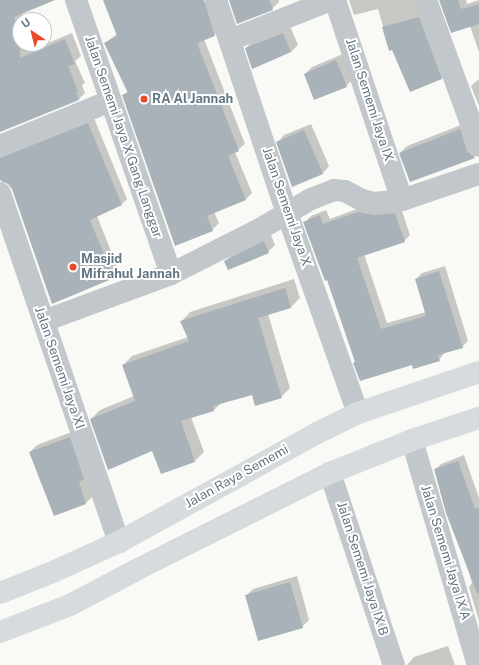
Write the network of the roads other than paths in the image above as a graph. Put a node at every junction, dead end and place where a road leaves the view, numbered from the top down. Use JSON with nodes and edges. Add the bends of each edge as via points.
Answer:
{"nodes":[{"id":1,"x":76,"y":0,"type":"edge"},
{"id":2,"x":216,"y":0,"type":"edge"},
{"id":3,"x":331,"y":0,"type":"edge"},
{"id":4,"x":335,"y":0,"type":"edge"},
{"id":5,"x":426,"y":0,"type":"edge"},
{"id":6,"x":230,"y":40,"type":"junction"},
{"id":7,"x":110,"y":101,"type":"junction"},
{"id":8,"x":0,"y":146,"type":"edge"},
{"id":9,"x":479,"y":146,"type":"edge"},
{"id":10,"x":479,"y":174,"type":"edge"},
{"id":11,"x":0,"y":193,"type":"edge"},
{"id":12,"x":402,"y":200,"type":"junction"},
{"id":13,"x":287,"y":213,"type":"junction"},
{"id":14,"x":171,"y":274,"type":"junction"},
{"id":15,"x":44,"y":321,"type":"junction"},
{"id":16,"x":479,"y":372,"type":"edge"},
{"id":17,"x":358,"y":413,"type":"junction"},
{"id":18,"x":479,"y":418,"type":"edge"},
{"id":19,"x":412,"y":440,"type":"junction"},
{"id":20,"x":330,"y":473,"type":"junction"},
{"id":21,"x":119,"y":542,"type":"junction"},
{"id":22,"x":0,"y":593,"type":"edge"},
{"id":23,"x":0,"y":632,"type":"edge"},
{"id":24,"x":394,"y":665,"type":"edge"},
{"id":25,"x":478,"y":665,"type":"edge"}],
"edges":[{"from":1,"to":7,"type":"street","name":"Jalan Sememi Jaya X Gang Langgar"},
{"from":2,"to":6,"type":"street","name":"Jalan Sememi Jaya X"},
{"from":3,"to":6,"type":"street"},
{"from":4,"to":12,"type":"street","name":"Jalan Sememi Jaya IX"},
{"from":5,"to":9,"type":"street"},
{"from":6,"to":13,"type":"street","name":"Jalan Sememi Jaya X"},
{"from":7,"to":8,"type":"street"},
{"from":7,"to":14,"type":"street","name":"Jalan Sememi Jaya X Gang Langgar"},
{"from":10,"to":12,"type":"street"},
{"from":11,"to":15,"type":"street","name":"Jalan Sememi Jaya XI"},
{"from":12,"to":13,"type":"street","via":[[374,203],[345,191],[334,190],[310,199]]},
{"from":13,"to":14,"type":"street"},
{"from":13,"to":17,"type":"street","name":"Jalan Sememi Jaya X"},
{"from":14,"to":15,"type":"street"},
{"from":15,"to":21,"type":"street","name":"Jalan Sememi Jaya XI"},
{"from":16,"to":17,"type":"main road","name":"Jalan Raya Sememi"},
{"from":17,"to":21,"type":"main road","name":"Jalan Raya Sememi"},
{"from":18,"to":19,"type":"main road"},
{"from":19,"to":20,"type":"main road"},
{"from":19,"to":25,"type":"street","name":"Jalan Sememi Jaya IX A"},
{"from":20,"to":23,"type":"main road","via":[[70,605]]},
{"from":20,"to":24,"type":"street","name":"Jalan Sememi Jaya IX B"},
{"from":21,"to":22,"type":"main road","name":"Jalan Raya Sememi"}]}
